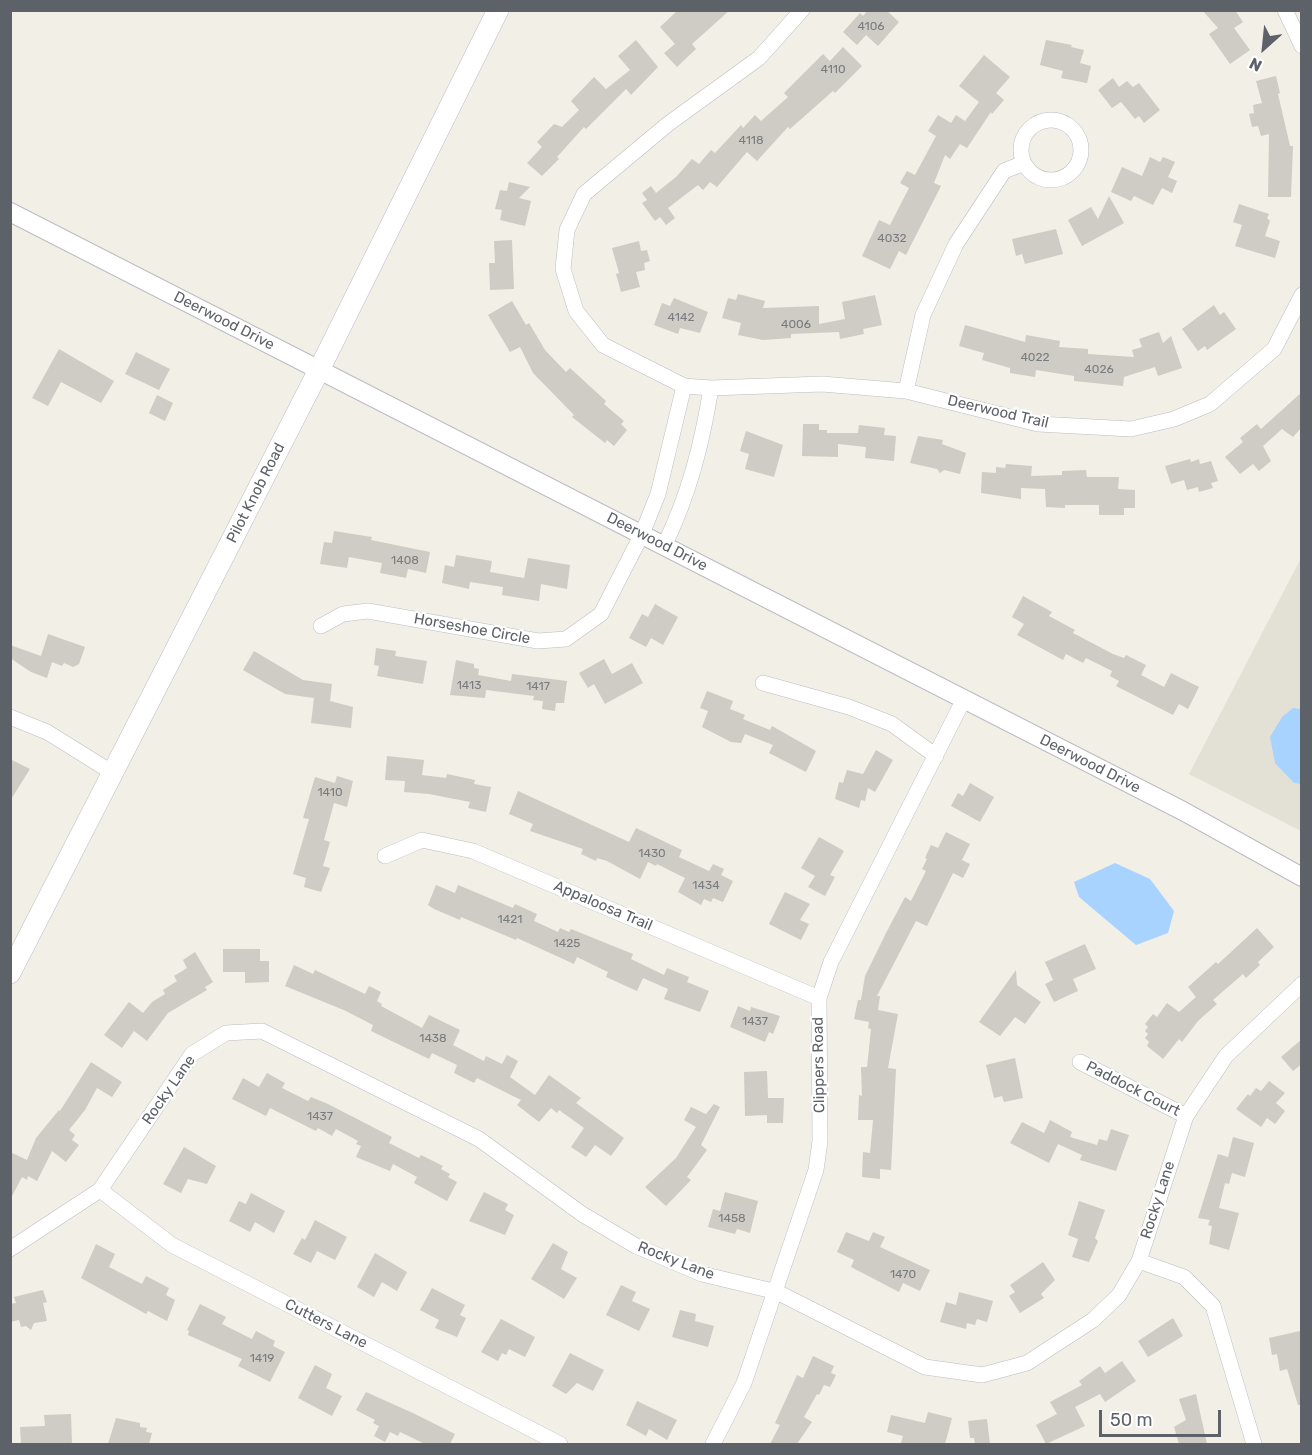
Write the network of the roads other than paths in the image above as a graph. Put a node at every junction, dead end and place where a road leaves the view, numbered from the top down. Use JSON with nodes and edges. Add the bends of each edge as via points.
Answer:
{"nodes":[{"id":1,"x":498,"y":10,"type":"edge"},
{"id":2,"x":802,"y":10,"type":"edge"},
{"id":3,"x":1285,"y":10,"type":"edge"},
{"id":4,"x":1302,"y":46,"type":"edge"},
{"id":5,"x":1024,"y":163,"type":"dead end"},
{"id":6,"x":10,"y":212,"type":"edge"},
{"id":7,"x":1302,"y":296,"type":"edge"},
{"id":8,"x":320,"y":370,"type":"junction"},
{"id":9,"x":684,"y":386,"type":"junction"},
{"id":10,"x":711,"y":388,"type":"junction"},
{"id":11,"x":906,"y":391,"type":"junction"},
{"id":12,"x":642,"y":534,"type":"junction"},
{"id":13,"x":664,"y":546,"type":"junction"},
{"id":14,"x":321,"y":626,"type":"dead end"},
{"id":15,"x":763,"y":683,"type":"dead end"},
{"id":16,"x":964,"y":699,"type":"junction"},
{"id":17,"x":10,"y":717,"type":"edge"},
{"id":18,"x":936,"y":756,"type":"junction"},
{"id":19,"x":113,"y":773,"type":"junction"},
{"id":20,"x":385,"y":856,"type":"dead end"},
{"id":21,"x":1302,"y":877,"type":"edge"},
{"id":22,"x":10,"y":973,"type":"edge"},
{"id":23,"x":1302,"y":984,"type":"edge"},
{"id":24,"x":819,"y":998,"type":"junction"},
{"id":25,"x":1080,"y":1062,"type":"dead end"},
{"id":26,"x":1186,"y":1116,"type":"junction"},
{"id":27,"x":100,"y":1190,"type":"junction"},
{"id":28,"x":10,"y":1249,"type":"edge"},
{"id":29,"x":1139,"y":1261,"type":"junction"},
{"id":30,"x":777,"y":1292,"type":"junction"},
{"id":31,"x":560,"y":1444,"type":"edge"},
{"id":32,"x":713,"y":1444,"type":"edge"},
{"id":33,"x":1254,"y":1444,"type":"edge"}],
"edges":[{"from":1,"to":8,"type":"main road","name":"Pilot Knob Road"},
{"from":2,"to":9,"type":"street","name":"Deerwood Trail","via":[[759,58],[668,124],[584,194],[567,230],[563,269],[576,311],[603,345]]},
{"from":3,"to":4,"type":"street"},
{"from":5,"to":11,"type":"street","via":[[1004,171],[956,244],[923,315]]},
{"from":6,"to":8,"type":"street","name":"Deerwood Drive"},
{"from":7,"to":11,"type":"street","name":"Deerwood Trail","via":[[1274,349],[1210,404],[1174,420],[1131,429],[1038,424]]},
{"from":8,"to":12,"type":"street","name":"Deerwood Drive"},
{"from":8,"to":19,"type":"main road","name":"Pilot Knob Road"},
{"from":9,"to":10,"type":"street","name":"Deerwood Trail"},
{"from":9,"to":12,"type":"street","via":[[658,494]]},
{"from":10,"to":11,"type":"street","name":"Deerwood Trail","via":[[822,384]]},
{"from":10,"to":13,"type":"street","via":[[702,442],[683,505]]},
{"from":12,"to":13,"type":"street","name":"Deerwood Drive"},
{"from":12,"to":14,"type":"street","name":"Horseshoe Circle","via":[[601,614],[566,639],[538,641],[368,611],[343,614]]},
{"from":13,"to":16,"type":"street","name":"Deerwood Drive"},
{"from":15,"to":18,"type":"street","via":[[849,707],[892,724]]},
{"from":16,"to":18,"type":"street","name":"Clippers Road"},
{"from":16,"to":21,"type":"street","name":"Deerwood Drive"},
{"from":17,"to":19,"type":"street","via":[[47,732]]},
{"from":18,"to":24,"type":"street","name":"Clippers Road","via":[[831,962]]},
{"from":19,"to":22,"type":"main road","name":"Pilot Knob Road"},
{"from":20,"to":24,"type":"street","name":"Appaloosa Trail","via":[[422,840],[473,851]]},
{"from":23,"to":26,"type":"street","name":"Rocky Lane","via":[[1226,1056]]},
{"from":24,"to":30,"type":"street","name":"Clippers Road","via":[[820,1141],[816,1170]]},
{"from":25,"to":26,"type":"street","name":"Paddock Court"},
{"from":26,"to":29,"type":"street","name":"Rocky Lane"},
{"from":27,"to":28,"type":"street","name":"Rocky Lane"},
{"from":27,"to":30,"type":"street","name":"Rocky Lane","via":[[192,1054],[226,1033],[262,1031],[479,1138],[582,1214],[636,1246],[702,1274]]},
{"from":27,"to":31,"type":"street","name":"Cutters Lane","via":[[172,1245]]},
{"from":29,"to":30,"type":"street","name":"Rocky Lane","via":[[1119,1295],[1093,1320],[1027,1363],[982,1376],[925,1367]]},
{"from":29,"to":33,"type":"street","via":[[1184,1277],[1213,1306]]},
{"from":30,"to":32,"type":"street","name":"Clippers Road","via":[[744,1383]]}]}
